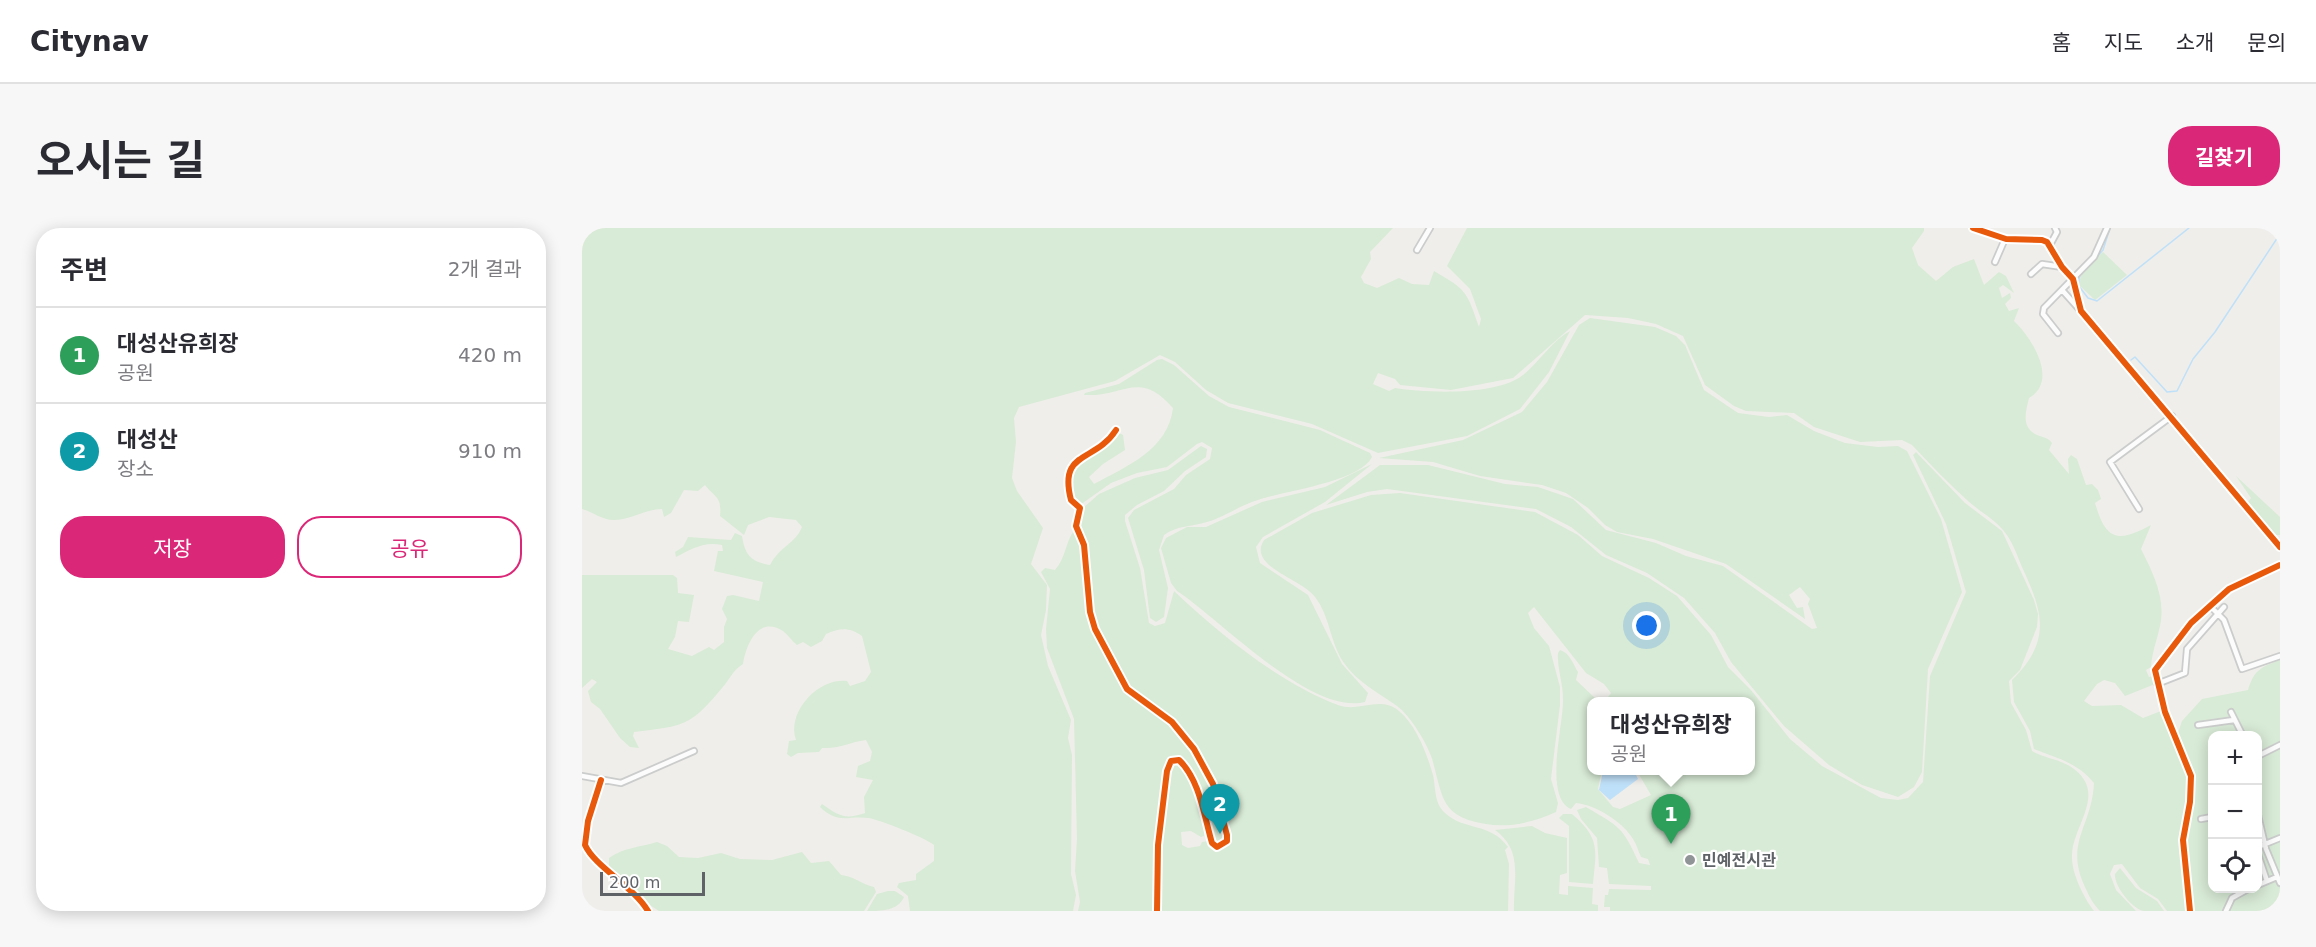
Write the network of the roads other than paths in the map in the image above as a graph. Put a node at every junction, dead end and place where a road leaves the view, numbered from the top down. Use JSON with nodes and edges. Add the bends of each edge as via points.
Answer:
{"nodes":[{"id":1,"x":1430,"y":228,"type":"edge"},
{"id":2,"x":1973,"y":228,"type":"edge"},
{"id":3,"x":2055,"y":228,"type":"edge"},
{"id":4,"x":2107,"y":228,"type":"edge"},
{"id":5,"x":2005,"y":239,"type":"junction"},
{"id":6,"x":2050,"y":245,"type":"junction"},
{"id":7,"x":1417,"y":250,"type":"dead end"},
{"id":8,"x":1995,"y":262,"type":"dead end"},
{"id":9,"x":2062,"y":267,"type":"junction"},
{"id":10,"x":2031,"y":274,"type":"dead end"},
{"id":11,"x":2073,"y":279,"type":"junction"},
{"id":12,"x":2062,"y":290,"type":"junction"},
{"id":13,"x":2081,"y":311,"type":"junction"},
{"id":14,"x":2058,"y":333,"type":"dead end"},
{"id":15,"x":2172,"y":416,"type":"junction"},
{"id":16,"x":1116,"y":429,"type":"dead end"},
{"id":17,"x":2139,"y":509,"type":"dead end"},
{"id":18,"x":2280,"y":546,"type":"edge"},
{"id":19,"x":2280,"y":565,"type":"edge"},
{"id":20,"x":2210,"y":606,"type":"junction"},
{"id":21,"x":2224,"y":607,"type":"dead end"},
{"id":22,"x":2218,"y":614,"type":"junction"},
{"id":23,"x":2280,"y":656,"type":"edge"},
{"id":24,"x":2157,"y":684,"type":"junction"},
{"id":25,"x":2231,"y":712,"type":"dead end"},
{"id":26,"x":2234,"y":720,"type":"junction"},
{"id":27,"x":2198,"y":725,"type":"dead end"},
{"id":28,"x":2241,"y":731,"type":"edge"},
{"id":29,"x":2280,"y":745,"type":"edge"},
{"id":30,"x":694,"y":751,"type":"dead end"},
{"id":31,"x":2262,"y":754,"type":"edge"},
{"id":32,"x":582,"y":776,"type":"edge"},
{"id":33,"x":601,"y":780,"type":"junction"},
{"id":34,"x":2208,"y":818,"type":"edge"},
{"id":35,"x":2201,"y":819,"type":"dead end"},
{"id":36,"x":2262,"y":834,"type":"edge"},
{"id":37,"x":2280,"y":838,"type":"edge"},
{"id":38,"x":2264,"y":844,"type":"junction"},
{"id":39,"x":2262,"y":866,"type":"edge"},
{"id":40,"x":2277,"y":877,"type":"junction"},
{"id":41,"x":2267,"y":881,"type":"junction"},
{"id":42,"x":2262,"y":883,"type":"edge"},
{"id":43,"x":2280,"y":883,"type":"edge"},
{"id":44,"x":2241,"y":893,"type":"edge"},
{"id":45,"x":648,"y":911,"type":"edge"},
{"id":46,"x":1157,"y":911,"type":"edge"},
{"id":47,"x":2190,"y":911,"type":"edge"},
{"id":48,"x":2226,"y":911,"type":"edge"}],
"edges":[{"from":1,"to":7,"type":"street"},
{"from":2,"to":5,"type":"street"},
{"from":3,"to":6,"type":"street","via":[[2057,232]]},
{"from":4,"to":11,"type":"street","via":[[2100,248]]},
{"from":5,"to":6,"type":"street","via":[[2042,240]]},
{"from":5,"to":8,"type":"street"},
{"from":6,"to":9,"type":"street"},
{"from":9,"to":10,"type":"street","via":[[2042,264]]},
{"from":9,"to":11,"type":"street"},
{"from":11,"to":12,"type":"street"},
{"from":11,"to":13,"type":"street"},
{"from":12,"to":13,"type":"street"},
{"from":12,"to":14,"type":"street","via":[[2043,311]]},
{"from":13,"to":15,"type":"street"},
{"from":15,"to":17,"type":"street","via":[[2110,462]]},
{"from":15,"to":18,"type":"street"},
{"from":16,"to":46,"type":"street","via":[[1108,442],[1069,470],[1071,500],[1080,508],[1076,526],[1084,545],[1090,612],[1095,629],[1128,689],[1172,722],[1194,749],[1213,784],[1227,835],[1223,845],[1217,847],[1212,843],[1201,800],[1186,769],[1179,760],[1171,761],[1158,845]]},
{"from":19,"to":20,"type":"street","via":[[2231,587]]},
{"from":20,"to":22,"type":"street"},
{"from":20,"to":24,"type":"street","via":[[2156,667]]},
{"from":21,"to":22,"type":"street"},
{"from":22,"to":23,"type":"street","via":[[2227,625],[2242,669]]},
{"from":22,"to":24,"type":"street","via":[[2187,649],[2185,674]]},
{"from":24,"to":47,"type":"street","via":[[2191,776],[2183,840]]},
{"from":25,"to":26,"type":"street"},
{"from":26,"to":27,"type":"street"},
{"from":26,"to":28,"type":"street"},
{"from":29,"to":31,"type":"street"},
{"from":30,"to":33,"type":"street","via":[[630,780]]},
{"from":32,"to":33,"type":"street"},
{"from":33,"to":45,"type":"street","via":[[585,844]]},
{"from":34,"to":35,"type":"street"},
{"from":36,"to":38,"type":"street"},
{"from":37,"to":38,"type":"street"},
{"from":38,"to":40,"type":"street"},
{"from":39,"to":41,"type":"street"},
{"from":40,"to":41,"type":"street"},
{"from":40,"to":43,"type":"street"},
{"from":41,"to":42,"type":"street"},
{"from":44,"to":48,"type":"street","via":[[2232,898]]}]}
